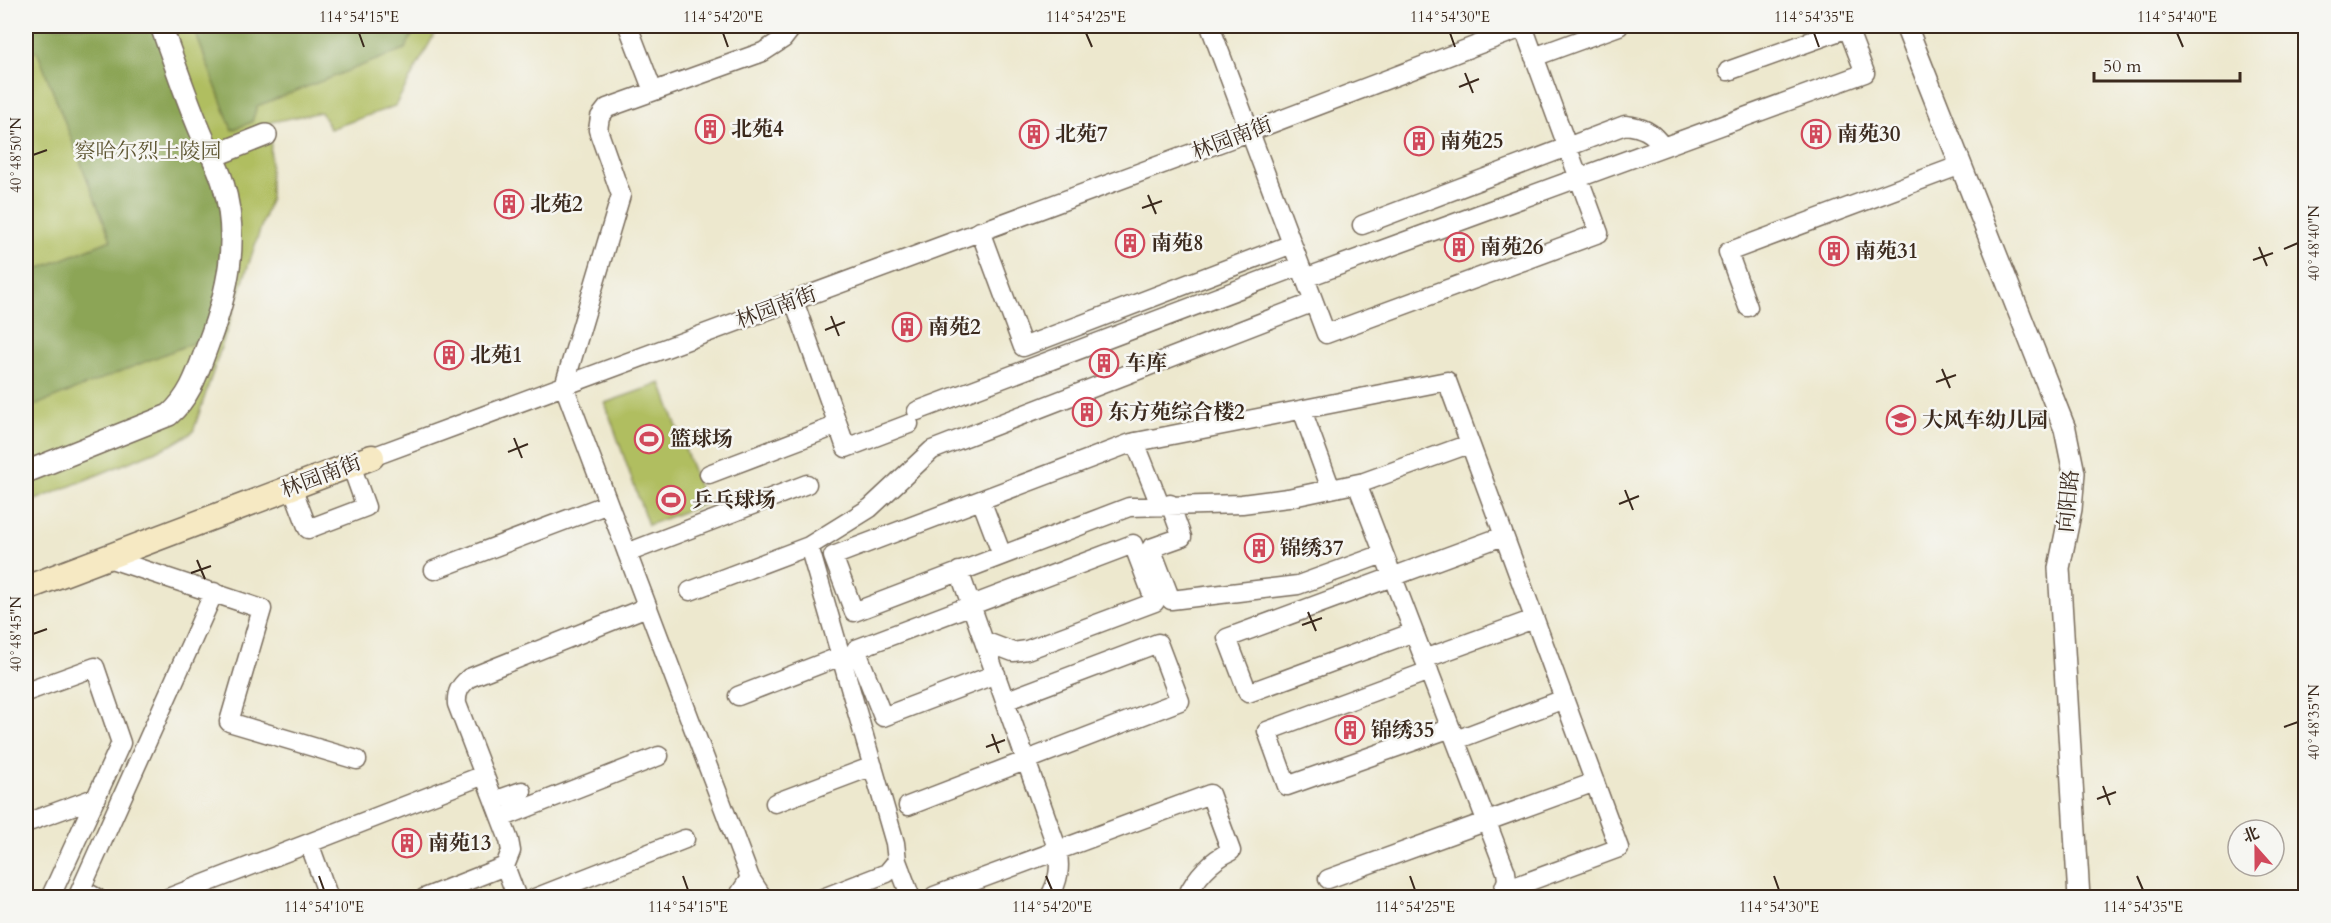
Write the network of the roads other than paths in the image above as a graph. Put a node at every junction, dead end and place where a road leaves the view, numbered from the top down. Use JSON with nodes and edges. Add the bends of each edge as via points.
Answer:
{"nodes":[{"id":1,"x":161,"y":26,"type":"edge"},
{"id":2,"x":628,"y":26,"type":"edge"},
{"id":3,"x":793,"y":26,"type":"edge"},
{"id":4,"x":1210,"y":26,"type":"edge"},
{"id":5,"x":1524,"y":26,"type":"edge"},
{"id":6,"x":1619,"y":26,"type":"edge"},
{"id":7,"x":1906,"y":26,"type":"edge"},
{"id":8,"x":1848,"y":27,"type":"edge"},
{"id":9,"x":1534,"y":57,"type":"junction"},
{"id":10,"x":1728,"y":71,"type":"dead end"},
{"id":11,"x":653,"y":92,"type":"junction"},
{"id":12,"x":1651,"y":117,"type":"dead end"},
{"id":13,"x":1624,"y":125,"type":"junction"},
{"id":14,"x":1249,"y":132,"type":"junction"},
{"id":15,"x":266,"y":135,"type":"dead end"},
{"id":16,"x":1662,"y":146,"type":"junction"},
{"id":17,"x":1567,"y":147,"type":"junction"},
{"id":18,"x":213,"y":156,"type":"junction"},
{"id":19,"x":1961,"y":165,"type":"junction"},
{"id":20,"x":1577,"y":176,"type":"junction"},
{"id":21,"x":1362,"y":225,"type":"dead end"},
{"id":22,"x":980,"y":231,"type":"junction"},
{"id":23,"x":1292,"y":244,"type":"junction"},
{"id":24,"x":1302,"y":272,"type":"junction"},
{"id":25,"x":794,"y":301,"type":"junction"},
{"id":26,"x":1314,"y":302,"type":"junction"},
{"id":27,"x":1748,"y":307,"type":"dead end"},
{"id":28,"x":564,"y":386,"type":"junction"},
{"id":29,"x":1302,"y":410,"type":"junction"},
{"id":30,"x":838,"y":425,"type":"junction"},
{"id":31,"x":1136,"y":442,"type":"junction"},
{"id":32,"x":1469,"y":444,"type":"junction"},
{"id":33,"x":361,"y":461,"type":"junction"},
{"id":34,"x":26,"y":472,"type":"edge"},
{"id":35,"x":709,"y":474,"type":"dead end"},
{"id":36,"x":807,"y":484,"type":"dead end"},
{"id":37,"x":1357,"y":484,"type":"junction"},
{"id":38,"x":292,"y":487,"type":"junction"},
{"id":39,"x":1331,"y":489,"type":"junction"},
{"id":40,"x":981,"y":500,"type":"junction"},
{"id":41,"x":608,"y":504,"type":"junction"},
{"id":42,"x":1165,"y":504,"type":"junction"},
{"id":43,"x":1503,"y":536,"type":"junction"},
{"id":44,"x":809,"y":546,"type":"junction"},
{"id":45,"x":627,"y":553,"type":"junction"},
{"id":46,"x":1383,"y":554,"type":"junction"},
{"id":47,"x":1002,"y":555,"type":"junction"},
{"id":48,"x":105,"y":557,"type":"junction"},
{"id":49,"x":434,"y":570,"type":"dead end"},
{"id":50,"x":959,"y":571,"type":"junction"},
{"id":51,"x":1393,"y":577,"type":"junction"},
{"id":52,"x":26,"y":588,"type":"edge"},
{"id":53,"x":690,"y":591,"type":"dead end"},
{"id":54,"x":214,"y":592,"type":"junction"},
{"id":55,"x":971,"y":605,"type":"junction"},
{"id":56,"x":647,"y":607,"type":"junction"},
{"id":57,"x":1534,"y":619,"type":"junction"},
{"id":58,"x":1414,"y":632,"type":"junction"},
{"id":59,"x":984,"y":640,"type":"junction"},
{"id":60,"x":841,"y":656,"type":"junction"},
{"id":61,"x":1427,"y":665,"type":"junction"},
{"id":62,"x":996,"y":674,"type":"junction"},
{"id":63,"x":26,"y":692,"type":"edge"},
{"id":64,"x":738,"y":696,"type":"dead end"},
{"id":65,"x":1564,"y":699,"type":"junction"},
{"id":66,"x":1005,"y":701,"type":"junction"},
{"id":67,"x":1453,"y":734,"type":"junction"},
{"id":68,"x":659,"y":756,"type":"dead end"},
{"id":69,"x":357,"y":760,"type":"dead end"},
{"id":70,"x":1026,"y":760,"type":"junction"},
{"id":71,"x":873,"y":766,"type":"junction"},
{"id":72,"x":484,"y":775,"type":"junction"},
{"id":73,"x":1595,"y":782,"type":"junction"},
{"id":74,"x":522,"y":791,"type":"dead end"},
{"id":75,"x":97,"y":797,"type":"junction"},
{"id":76,"x":776,"y":803,"type":"dead end"},
{"id":77,"x":908,"y":806,"type":"dead end"},
{"id":78,"x":497,"y":809,"type":"junction"},
{"id":79,"x":1487,"y":822,"type":"junction"},
{"id":80,"x":26,"y":823,"type":"edge"},
{"id":81,"x":685,"y":839,"type":"dead end"},
{"id":82,"x":309,"y":843,"type":"junction"},
{"id":83,"x":1058,"y":851,"type":"junction"},
{"id":84,"x":897,"y":861,"type":"junction"},
{"id":85,"x":505,"y":866,"type":"junction"},
{"id":86,"x":750,"y":878,"type":"junction"},
{"id":87,"x":1328,"y":879,"type":"dead end"},
{"id":88,"x":1502,"y":894,"type":"edge"},
{"id":89,"x":84,"y":895,"type":"edge"},
{"id":90,"x":934,"y":896,"type":"dead end"},
{"id":91,"x":50,"y":897,"type":"edge"},
{"id":92,"x":168,"y":897,"type":"edge"},
{"id":93,"x":329,"y":897,"type":"edge"},
{"id":94,"x":424,"y":897,"type":"edge"},
{"id":95,"x":517,"y":897,"type":"edge"},
{"id":96,"x":535,"y":897,"type":"edge"},
{"id":97,"x":737,"y":897,"type":"edge"},
{"id":98,"x":763,"y":897,"type":"edge"},
{"id":99,"x":823,"y":897,"type":"edge"},
{"id":100,"x":911,"y":897,"type":"edge"},
{"id":101,"x":1049,"y":897,"type":"edge"},
{"id":102,"x":1186,"y":897,"type":"edge"},
{"id":103,"x":2079,"y":897,"type":"edge"}],
"edges":[{"from":1,"to":18,"type":"street"},
{"from":2,"to":11,"type":"street"},
{"from":3,"to":11,"type":"street","via":[[783,39],[763,52]]},
{"from":4,"to":14,"type":"street"},
{"from":5,"to":9,"type":"street"},
{"from":5,"to":14,"type":"street","name":"林园南街"},
{"from":6,"to":9,"type":"street"},
{"from":7,"to":19,"type":"street","name":"向阳路"},
{"from":8,"to":10,"type":"street"},
{"from":8,"to":16,"type":"street","via":[[1864,73]]},
{"from":9,"to":17,"type":"street"},
{"from":11,"to":28,"type":"street","via":[[607,108],[600,117],[598,130],[621,195]]},
{"from":12,"to":13,"type":"street"},
{"from":13,"to":16,"type":"street","via":[[1648,131]]},
{"from":13,"to":17,"type":"street"},
{"from":14,"to":22,"type":"street","name":"林园南街"},
{"from":14,"to":23,"type":"street"},
{"from":15,"to":18,"type":"street"},
{"from":16,"to":20,"type":"street"},
{"from":17,"to":20,"type":"street"},
{"from":17,"to":21,"type":"street"},
{"from":18,"to":34,"type":"street","via":[[229,208],[230,271],[224,302],[182,404],[169,415]]},
{"from":19,"to":27,"type":"street","via":[[1728,252]]},
{"from":19,"to":103,"type":"street","name":"向阳路","via":[[2066,429],[2074,473],[2059,568]]},
{"from":20,"to":24,"type":"street"},
{"from":20,"to":26,"type":"street","via":[[1599,233],[1326,334]]},
{"from":22,"to":23,"type":"street","via":[[1023,347]]},
{"from":22,"to":25,"type":"street","name":"林园南街"},
{"from":23,"to":24,"type":"street"},
{"from":24,"to":26,"type":"street"},
{"from":24,"to":30,"type":"street","via":[[913,417],[846,448]]},
{"from":25,"to":28,"type":"street","name":"林园南街"},
{"from":25,"to":30,"type":"street"},
{"from":26,"to":44,"type":"street","via":[[932,450],[870,508]]},
{"from":28,"to":33,"type":"street","name":"林园南街"},
{"from":28,"to":41,"type":"street"},
{"from":29,"to":31,"type":"street"},
{"from":29,"to":32,"type":"street","via":[[1446,381]]},
{"from":29,"to":39,"type":"street"},
{"from":30,"to":35,"type":"street"},
{"from":31,"to":40,"type":"street"},
{"from":31,"to":42,"type":"street"},
{"from":32,"to":37,"type":"street"},
{"from":32,"to":43,"type":"street"},
{"from":33,"to":38,"type":"main road","name":"林园南街"},
{"from":33,"to":38,"type":"street","via":[[366,507],[356,511],[308,529]]},
{"from":36,"to":45,"type":"street"},
{"from":37,"to":39,"type":"street"},
{"from":37,"to":46,"type":"street"},
{"from":38,"to":48,"type":"main road","name":"林园南街"},
{"from":39,"to":42,"type":"street","via":[[1264,502]]},
{"from":40,"to":47,"type":"street"},
{"from":40,"to":50,"type":"street","via":[[832,556],[854,612]]},
{"from":41,"to":45,"type":"street"},
{"from":41,"to":49,"type":"street"},
{"from":42,"to":46,"type":"street","via":[[1182,537],[1152,548],[1171,600],[1298,585]]},
{"from":42,"to":47,"type":"street","via":[[1129,507]]},
{"from":43,"to":51,"type":"street"},
{"from":43,"to":57,"type":"street"},
{"from":44,"to":53,"type":"street"},
{"from":44,"to":60,"type":"street"},
{"from":45,"to":56,"type":"street"},
{"from":46,"to":51,"type":"street"},
{"from":47,"to":50,"type":"street"},
{"from":48,"to":52,"type":"main road","name":"林园南街"},
{"from":48,"to":54,"type":"street"},
{"from":50,"to":55,"type":"street"},
{"from":51,"to":58,"type":"street"},
{"from":51,"to":58,"type":"street","via":[[1227,638],[1248,693]]},
{"from":54,"to":69,"type":"street","via":[[261,609],[229,722]]},
{"from":54,"to":89,"type":"street"},
{"from":55,"to":59,"type":"street"},
{"from":55,"to":59,"type":"street","via":[[1133,544],[1155,602],[1027,650],[1014,652]]},
{"from":55,"to":62,"type":"street","via":[[856,649],[883,717]]},
{"from":56,"to":72,"type":"street","via":[[469,678],[461,685],[457,704]]},
{"from":56,"to":86,"type":"street"},
{"from":57,"to":61,"type":"street"},
{"from":57,"to":65,"type":"street"},
{"from":58,"to":61,"type":"street"},
{"from":59,"to":62,"type":"street"},
{"from":60,"to":64,"type":"street"},
{"from":60,"to":71,"type":"street"},
{"from":61,"to":67,"type":"street"},
{"from":61,"to":67,"type":"street","via":[[1267,731],[1287,786]]},
{"from":62,"to":66,"type":"street"},
{"from":63,"to":75,"type":"street","via":[[94,667],[121,742]]},
{"from":65,"to":67,"type":"street"},
{"from":65,"to":73,"type":"street"},
{"from":66,"to":70,"type":"street"},
{"from":66,"to":70,"type":"street","via":[[1158,643],[1180,701]]},
{"from":67,"to":79,"type":"street"},
{"from":68,"to":78,"type":"street"},
{"from":70,"to":77,"type":"street"},
{"from":70,"to":83,"type":"street"},
{"from":71,"to":76,"type":"street"},
{"from":71,"to":84,"type":"street"},
{"from":72,"to":78,"type":"street"},
{"from":72,"to":82,"type":"street"},
{"from":73,"to":79,"type":"street"},
{"from":73,"to":88,"type":"street","via":[[1619,848]]},
{"from":74,"to":78,"type":"street"},
{"from":75,"to":80,"type":"street"},
{"from":75,"to":91,"type":"street"},
{"from":78,"to":85,"type":"street","via":[[511,851]]},
{"from":79,"to":87,"type":"street"},
{"from":79,"to":88,"type":"street","via":[[1506,872]]},
{"from":81,"to":96,"type":"street"},
{"from":82,"to":92,"type":"street"},
{"from":82,"to":93,"type":"street"},
{"from":83,"to":90,"type":"street"},
{"from":83,"to":101,"type":"street","via":[[1059,878]]},
{"from":83,"to":102,"type":"street","via":[[1210,794],[1231,851],[1216,858]]},
{"from":84,"to":99,"type":"street","via":[[887,873]]},
{"from":84,"to":100,"type":"street"},
{"from":85,"to":94,"type":"street"},
{"from":85,"to":95,"type":"street"},
{"from":86,"to":97,"type":"street"},
{"from":86,"to":98,"type":"street"}]}
